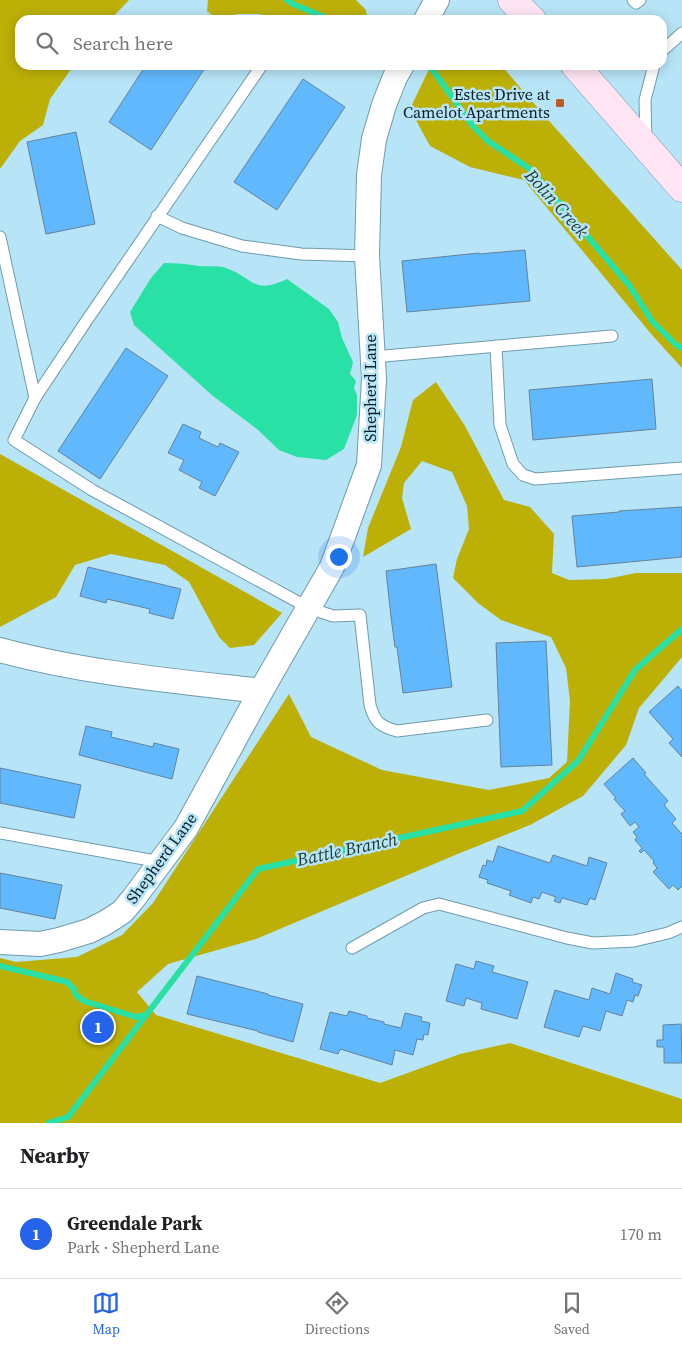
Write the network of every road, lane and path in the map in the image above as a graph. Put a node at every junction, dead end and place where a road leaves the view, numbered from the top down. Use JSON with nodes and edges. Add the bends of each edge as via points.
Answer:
{"nodes":[{"id":1,"x":437,"y":0,"type":"edge"},
{"id":2,"x":512,"y":0,"type":"edge"},
{"id":3,"x":633,"y":0,"type":"edge"},
{"id":4,"x":640,"y":0,"type":"edge"},
{"id":5,"x":429,"y":15,"type":"edge"},
{"id":6,"x":527,"y":15,"type":"edge"},
{"id":7,"x":682,"y":33,"type":"edge"},
{"id":8,"x":667,"y":46,"type":"edge"},
{"id":9,"x":259,"y":70,"type":"edge"},
{"id":10,"x":579,"y":70,"type":"edge"},
{"id":11,"x":653,"y":70,"type":"edge"},
{"id":12,"x":398,"y":71,"type":"edge"},
{"id":13,"x":647,"y":147,"type":"junction"},
{"id":14,"x":682,"y":188,"type":"edge"},
{"id":15,"x":157,"y":216,"type":"junction"},
{"id":16,"x":0,"y":237,"type":"edge"},
{"id":17,"x":367,"y":256,"type":"junction"},
{"id":18,"x":612,"y":336,"type":"dead end"},
{"id":19,"x":496,"y":346,"type":"junction"},
{"id":20,"x":373,"y":357,"type":"junction"},
{"id":21,"x":35,"y":398,"type":"junction"},
{"id":22,"x":682,"y":468,"type":"edge"},
{"id":23,"x":309,"y":608,"type":"junction"},
{"id":24,"x":0,"y":650,"type":"edge"},
{"id":25,"x":261,"y":691,"type":"junction"},
{"id":26,"x":487,"y":720,"type":"dead end"},
{"id":27,"x":0,"y":833,"type":"edge"},
{"id":28,"x":161,"y":862,"type":"junction"},
{"id":29,"x":682,"y":927,"type":"edge"},
{"id":30,"x":0,"y":942,"type":"edge"},
{"id":31,"x":352,"y":948,"type":"dead end"}],
"edges":[{"from":1,"to":5,"type":"street"},
{"from":2,"to":6,"type":"main road"},
{"from":3,"to":4,"type":"lane","via":[[636,3]]},
{"from":7,"to":8,"type":"lane"},
{"from":9,"to":15,"type":"lane"},
{"from":10,"to":13,"type":"main road"},
{"from":11,"to":13,"type":"lane","via":[[645,100]]},
{"from":12,"to":17,"type":"street","name":"Shepherd Lane","via":[[374,139],[369,175]]},
{"from":13,"to":14,"type":"main road"},
{"from":15,"to":17,"type":"lane","via":[[182,228],[242,246],[301,254]]},
{"from":15,"to":21,"type":"lane"},
{"from":16,"to":21,"type":"lane"},
{"from":17,"to":20,"type":"street","name":"Shepherd Lane"},
{"from":18,"to":19,"type":"lane"},
{"from":19,"to":20,"type":"lane"},
{"from":19,"to":22,"type":"lane","via":[[500,426],[513,464],[523,474],[535,479]]},
{"from":20,"to":23,"type":"street","name":"Shepherd Lane","via":[[369,465],[332,567]]},
{"from":21,"to":23,"type":"lane","via":[[14,440],[92,490]]},
{"from":23,"to":25,"type":"street","name":"Shepherd Lane"},
{"from":23,"to":26,"type":"lane","via":[[333,616],[360,615],[370,705],[374,720],[386,728],[398,731]]},
{"from":24,"to":25,"type":"street","via":[[134,676]]},
{"from":25,"to":28,"type":"street","name":"Shepherd Lane","via":[[186,828]]},
{"from":27,"to":28,"type":"lane"},
{"from":28,"to":30,"type":"street","name":"Shepherd Lane","via":[[122,912],[89,931],[46,943]]},
{"from":29,"to":31,"type":"lane","via":[[634,942],[593,943],[438,904],[423,908]]}]}
